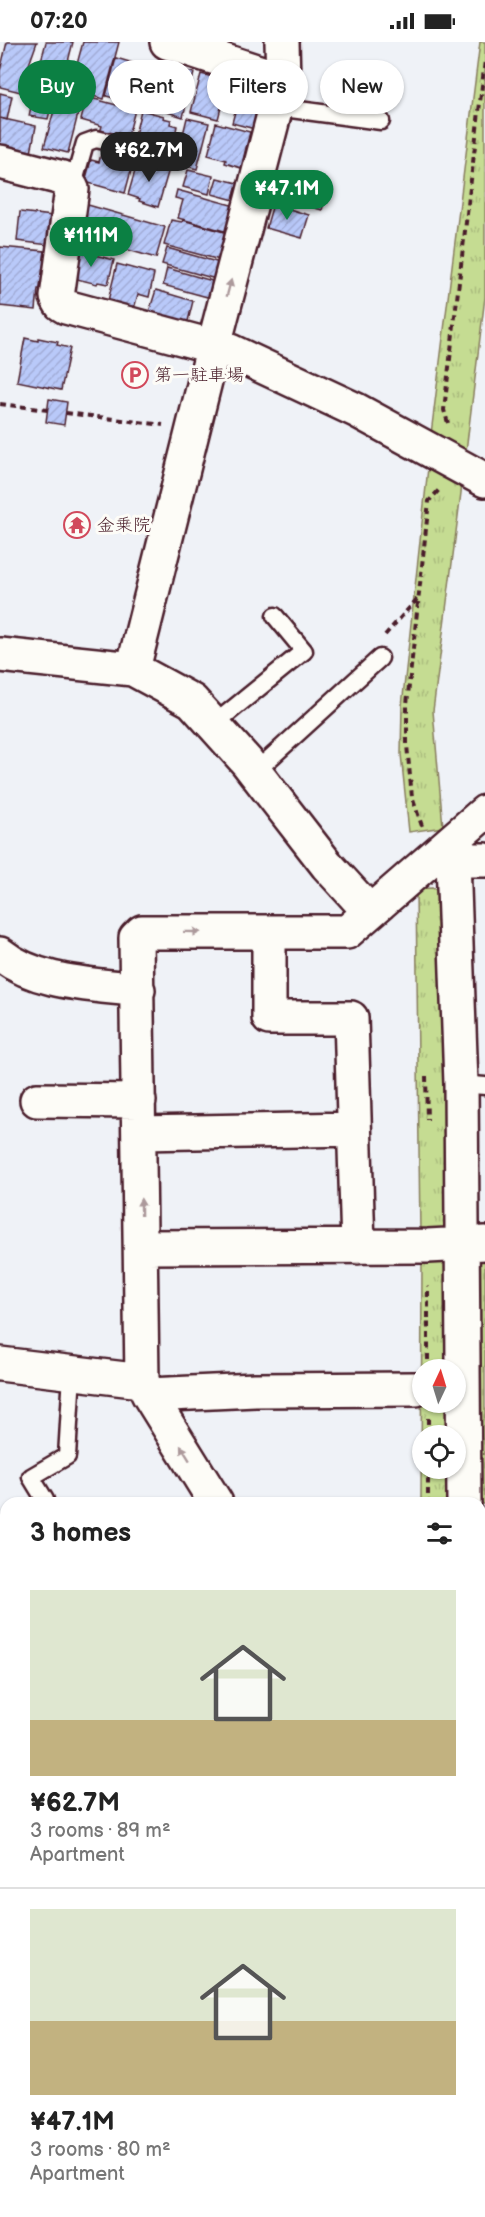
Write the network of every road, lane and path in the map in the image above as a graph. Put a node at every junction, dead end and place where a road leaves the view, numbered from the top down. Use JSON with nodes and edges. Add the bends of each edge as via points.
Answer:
{"nodes":[{"id":1,"x":167,"y":42,"type":"edge"},
{"id":2,"x":282,"y":42,"type":"edge"},
{"id":3,"x":207,"y":60,"type":"edge"},
{"id":4,"x":281,"y":60,"type":"edge"},
{"id":5,"x":485,"y":60,"type":"edge"},
{"id":6,"x":308,"y":101,"type":"edge"},
{"id":7,"x":274,"y":114,"type":"edge"},
{"id":8,"x":381,"y":122,"type":"dead end"},
{"id":9,"x":134,"y":148,"type":"dead end"},
{"id":10,"x":0,"y":162,"type":"edge"},
{"id":11,"x":70,"y":183,"type":"junction"},
{"id":12,"x":214,"y":345,"type":"junction"},
{"id":13,"x":0,"y":404,"type":"edge"},
{"id":14,"x":48,"y":410,"type":"dead end"},
{"id":15,"x":66,"y":412,"type":"dead end"},
{"id":16,"x":193,"y":429,"type":"junction"},
{"id":17,"x":444,"y":459,"type":"junction"},
{"id":18,"x":485,"y":480,"type":"edge"},
{"id":19,"x":419,"y":598,"type":"junction"},
{"id":20,"x":275,"y":616,"type":"dead end"},
{"id":21,"x":0,"y":655,"type":"edge"},
{"id":22,"x":380,"y":658,"type":"joint"},
{"id":23,"x":133,"y":669,"type":"junction"},
{"id":24,"x":213,"y":725,"type":"junction"},
{"id":25,"x":255,"y":772,"type":"junction"},
{"id":26,"x":485,"y":812,"type":"edge"},
{"id":27,"x":449,"y":857,"type":"edge"},
{"id":28,"x":370,"y":912,"type":"junction"},
{"id":29,"x":269,"y":933,"type":"junction"},
{"id":30,"x":0,"y":954,"type":"edge"},
{"id":31,"x":138,"y":990,"type":"junction"},
{"id":32,"x":426,"y":1067,"type":"dead end"},
{"id":33,"x":473,"y":1085,"type":"edge"},
{"id":34,"x":37,"y":1100,"type":"dead end"},
{"id":35,"x":139,"y":1101,"type":"junction"},
{"id":36,"x":427,"y":1127,"type":"dead end"},
{"id":37,"x":354,"y":1129,"type":"junction"},
{"id":38,"x":140,"y":1133,"type":"junction"},
{"id":39,"x":473,"y":1243,"type":"edge"},
{"id":40,"x":428,"y":1246,"type":"junction"},
{"id":41,"x":142,"y":1247,"type":"junction"},
{"id":42,"x":358,"y":1247,"type":"junction"},
{"id":43,"x":423,"y":1359,"type":"edge"},
{"id":44,"x":0,"y":1364,"type":"edge"},
{"id":45,"x":72,"y":1374,"type":"junction"},
{"id":46,"x":412,"y":1380,"type":"edge"},
{"id":47,"x":146,"y":1388,"type":"junction"},
{"id":48,"x":428,"y":1479,"type":"edge"},
{"id":49,"x":43,"y":1497,"type":"edge"},
{"id":50,"x":212,"y":1497,"type":"edge"},
{"id":51,"x":428,"y":1497,"type":"edge"},
{"id":52,"x":464,"y":1497,"type":"edge"}],
"edges":[{"from":1,"to":3,"type":"street"},
{"from":2,"to":4,"type":"street"},
{"from":5,"to":17,"type":"path","via":[[444,410],[448,423]]},
{"from":6,"to":8,"type":"lane"},
{"from":12,"to":7,"type":"street","one_way":true},
{"from":9,"to":11,"type":"lane","via":[[96,139],[85,143]]},
{"from":10,"to":11,"type":"street"},
{"from":11,"to":12,"type":"street","via":[[57,297],[61,304]]},
{"from":12,"to":16,"type":"street"},
{"from":12,"to":17,"type":"street","via":[[356,410]]},
{"from":13,"to":14,"type":"path"},
{"from":15,"to":16,"type":"path"},
{"from":16,"to":23,"type":"street"},
{"from":17,"to":18,"type":"street"},
{"from":17,"to":19,"type":"path","via":[[440,488],[429,501]]},
{"from":19,"to":22,"type":"path","via":[[374,646]]},
{"from":19,"to":27,"type":"path","via":[[407,704],[412,797],[422,822]]},
{"from":20,"to":24,"type":"lane","via":[[303,651]]},
{"from":21,"to":23,"type":"street"},
{"from":22,"to":25,"type":"lane"},
{"from":23,"to":24,"type":"street","via":[[192,701]]},
{"from":24,"to":25,"type":"street"},
{"from":25,"to":28,"type":"street","via":[[327,865]]},
{"from":26,"to":27,"type":"street"},
{"from":27,"to":28,"type":"street"},
{"from":27,"to":33,"type":"street"},
{"from":28,"to":29,"type":"street","via":[[347,932]]},
{"from":31,"to":29,"type":"street","one_way":true,"via":[[136,938],[142,932]]},
{"from":29,"to":37,"type":"street","via":[[269,1018],[351,1018]]},
{"from":30,"to":31,"type":"street","via":[[42,976]]},
{"from":31,"to":35,"type":"street"},
{"from":32,"to":36,"type":"path"},
{"from":33,"to":39,"type":"street"},
{"from":34,"to":35,"type":"street"},
{"from":35,"to":38,"type":"street"},
{"from":37,"to":38,"type":"street"},
{"from":37,"to":42,"type":"street"},
{"from":41,"to":38,"type":"street","one_way":true},
{"from":39,"to":40,"type":"street"},
{"from":39,"to":52,"type":"street"},
{"from":40,"to":42,"type":"street"},
{"from":40,"to":43,"type":"path"},
{"from":41,"to":42,"type":"street"},
{"from":41,"to":47,"type":"street"},
{"from":44,"to":45,"type":"street"},
{"from":45,"to":47,"type":"street"},
{"from":45,"to":49,"type":"lane","via":[[68,1456],[31,1477]]},
{"from":46,"to":47,"type":"street","via":[[255,1390]]},
{"from":50,"to":47,"type":"street","one_way":true},
{"from":48,"to":51,"type":"path"}]}
